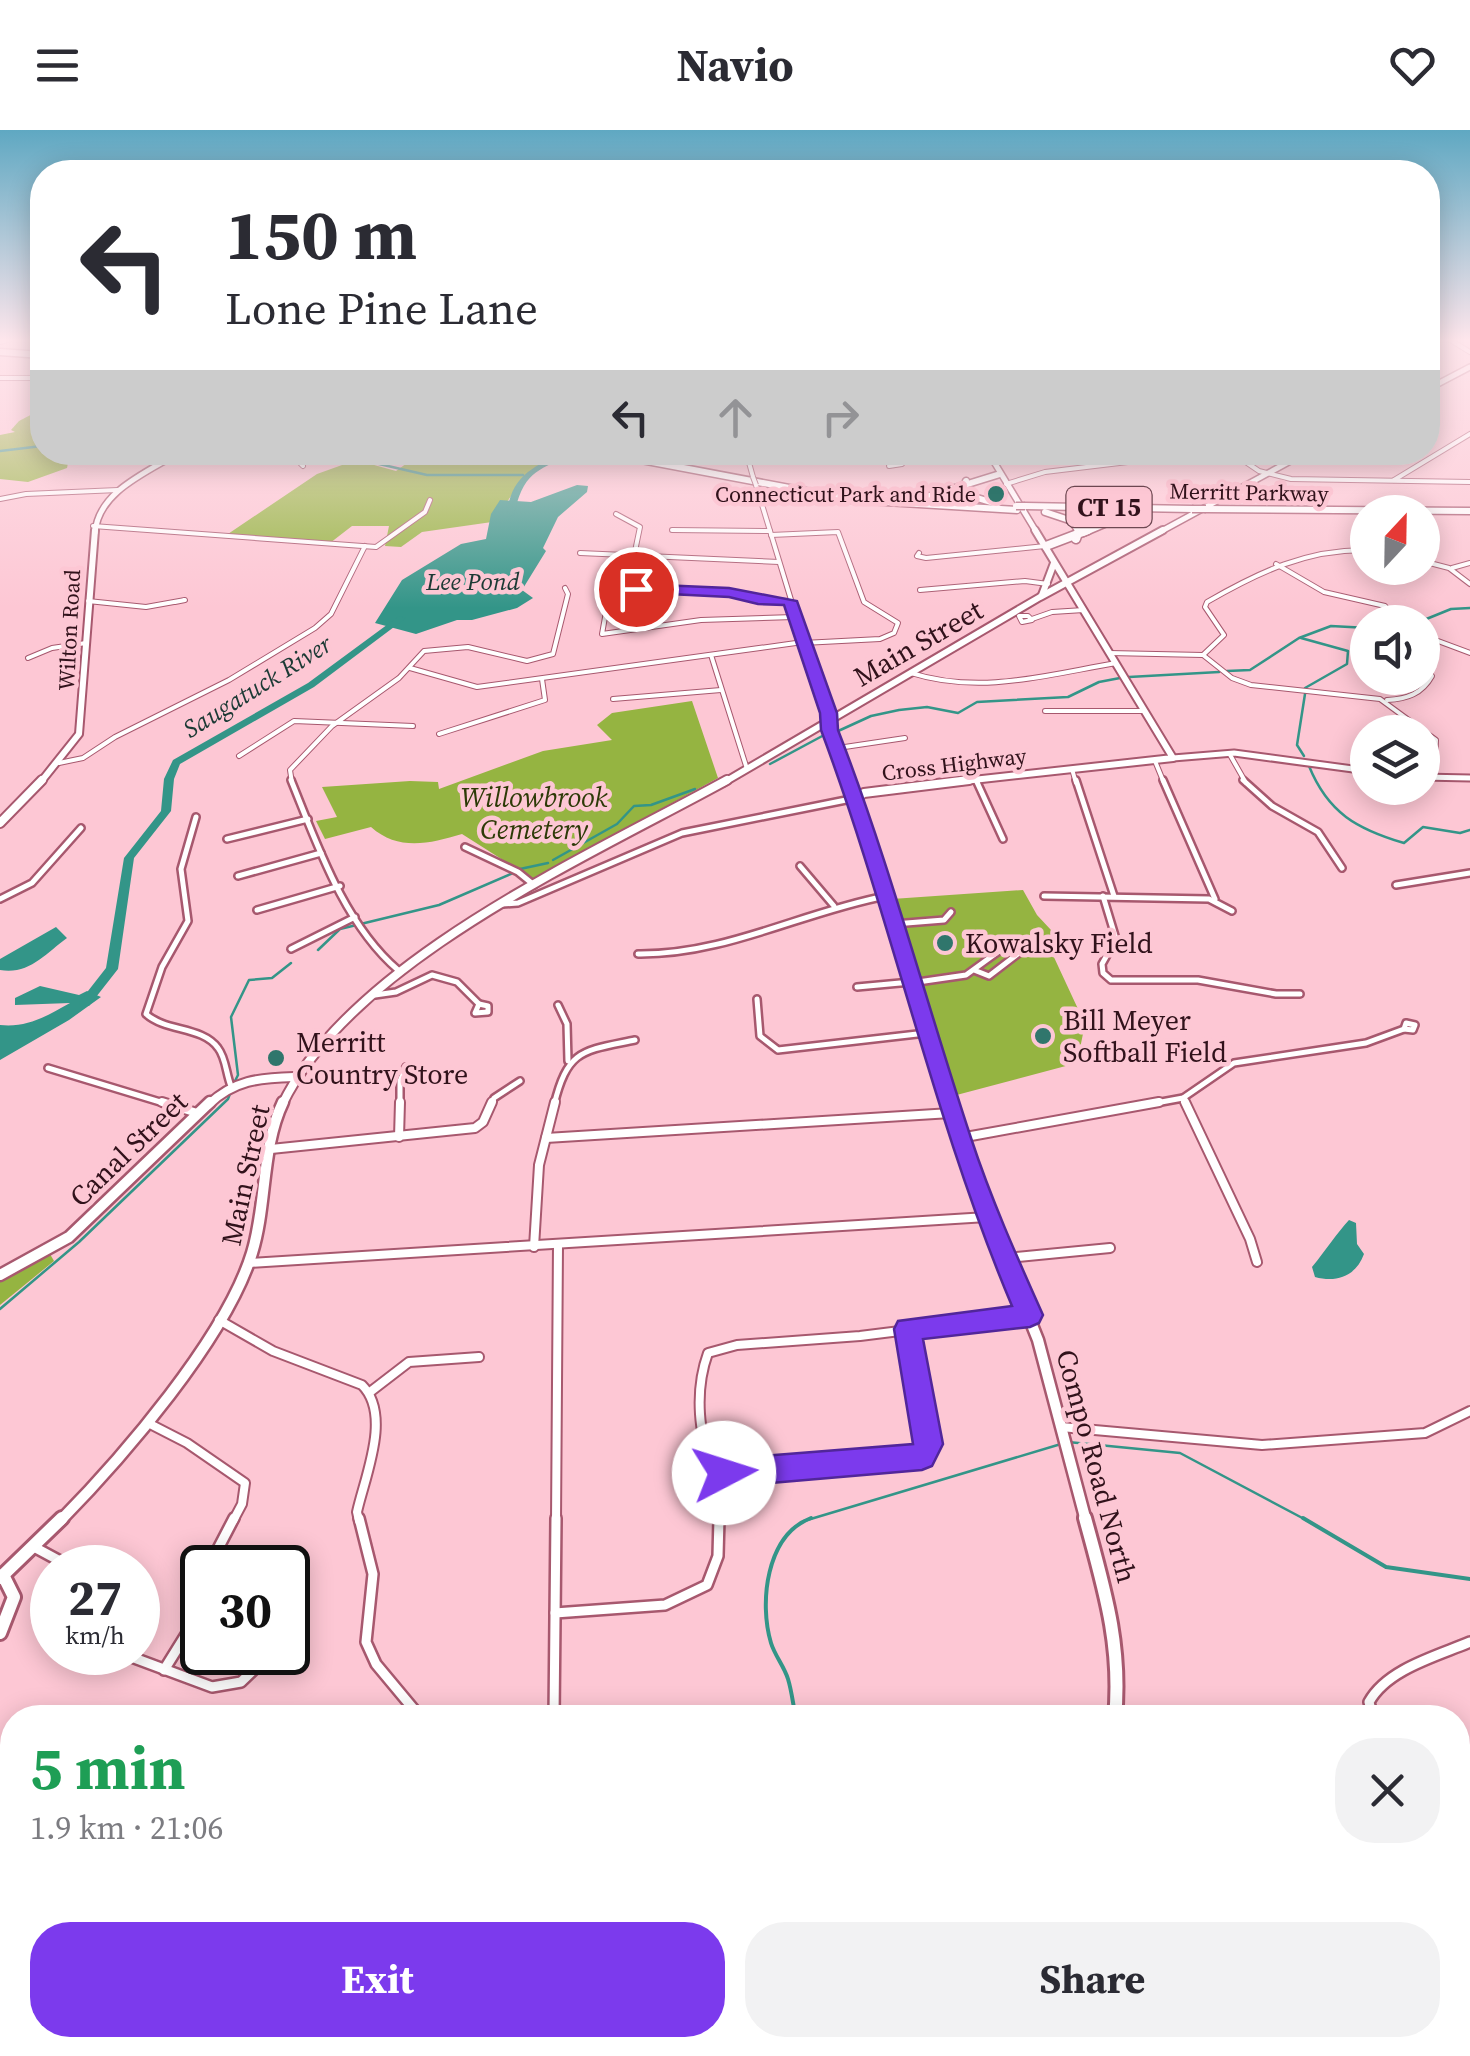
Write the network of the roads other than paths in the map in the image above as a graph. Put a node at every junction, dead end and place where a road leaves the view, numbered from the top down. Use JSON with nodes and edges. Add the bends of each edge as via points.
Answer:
{"nodes":[{"id":1,"x":1470,"y":434,"type":"edge"},
{"id":2,"x":1440,"y":453,"type":"edge"},
{"id":3,"x":159,"y":465,"type":"edge"},
{"id":4,"x":665,"y":465,"type":"edge"},
{"id":5,"x":681,"y":465,"type":"edge"},
{"id":6,"x":750,"y":465,"type":"edge"},
{"id":7,"x":896,"y":465,"type":"edge"},
{"id":8,"x":995,"y":465,"type":"edge"},
{"id":9,"x":1119,"y":465,"type":"edge"},
{"id":10,"x":1252,"y":465,"type":"edge"},
{"id":11,"x":1283,"y":465,"type":"edge"},
{"id":12,"x":1420,"y":465,"type":"edge"},
{"id":13,"x":889,"y":466,"type":"dead end"},
{"id":14,"x":1000,"y":474,"type":"junction"},
{"id":15,"x":1266,"y":474,"type":"junction"},
{"id":16,"x":966,"y":481,"type":"junction"},
{"id":17,"x":1394,"y":481,"type":"junction"},
{"id":18,"x":1470,"y":482,"type":"edge"},
{"id":19,"x":1006,"y":484,"type":"junction"},
{"id":20,"x":118,"y":490,"type":"junction"},
{"id":21,"x":846,"y":496,"type":"junction"},
{"id":22,"x":0,"y":499,"type":"edge"},
{"id":23,"x":430,"y":500,"type":"dead end"},
{"id":24,"x":1021,"y":508,"type":"junction"},
{"id":25,"x":1197,"y":510,"type":"junction"},
{"id":26,"x":1470,"y":513,"type":"edge"},
{"id":27,"x":616,"y":514,"type":"dead end"},
{"id":28,"x":1350,"y":514,"type":"edge"},
{"id":29,"x":1440,"y":514,"type":"edge"},
{"id":30,"x":93,"y":528,"type":"junction"},
{"id":31,"x":672,"y":530,"type":"dead end"},
{"id":32,"x":771,"y":533,"type":"junction"},
{"id":33,"x":1072,"y":542,"type":"junction"},
{"id":34,"x":366,"y":546,"type":"junction"},
{"id":35,"x":1046,"y":546,"type":"junction"},
{"id":36,"x":1350,"y":550,"type":"edge"},
{"id":37,"x":580,"y":553,"type":"dead end"},
{"id":38,"x":616,"y":556,"type":"junction"},
{"id":39,"x":634,"y":556,"type":"junction"},
{"id":40,"x":938,"y":556,"type":"dead end"},
{"id":41,"x":779,"y":562,"type":"junction"},
{"id":42,"x":1054,"y":562,"type":"junction"},
{"id":43,"x":1470,"y":563,"type":"edge"},
{"id":44,"x":1275,"y":564,"type":"junction"},
{"id":45,"x":1440,"y":566,"type":"edge"},
{"id":46,"x":1451,"y":569,"type":"junction"},
{"id":47,"x":1067,"y":582,"type":"junction"},
{"id":48,"x":1048,"y":584,"type":"junction"},
{"id":49,"x":1470,"y":584,"type":"edge"},
{"id":50,"x":565,"y":588,"type":"dead end"},
{"id":51,"x":609,"y":588,"type":"junction"},
{"id":52,"x":920,"y":590,"type":"dead end"},
{"id":53,"x":1040,"y":597,"type":"junction"},
{"id":54,"x":790,"y":601,"type":"junction"},
{"id":55,"x":175,"y":602,"type":"dead end"},
{"id":56,"x":88,"y":603,"type":"junction"},
{"id":57,"x":1381,"y":605,"type":"edge"},
{"id":58,"x":1084,"y":610,"type":"junction"},
{"id":59,"x":794,"y":617,"type":"junction"},
{"id":60,"x":1032,"y":619,"type":"dead end"},
{"id":61,"x":86,"y":642,"type":"junction"},
{"id":62,"x":1440,"y":642,"type":"edge"},
{"id":63,"x":803,"y":643,"type":"junction"},
{"id":64,"x":1110,"y":652,"type":"junction"},
{"id":65,"x":1470,"y":653,"type":"edge"},
{"id":66,"x":711,"y":655,"type":"junction"},
{"id":67,"x":1203,"y":655,"type":"junction"},
{"id":68,"x":28,"y":658,"type":"dead end"},
{"id":69,"x":1116,"y":663,"type":"junction"},
{"id":70,"x":409,"y":668,"type":"junction"},
{"id":71,"x":911,"y":673,"type":"junction"},
{"id":72,"x":542,"y":679,"type":"junction"},
{"id":73,"x":721,"y":690,"type":"junction"},
{"id":74,"x":1417,"y":695,"type":"edge"},
{"id":75,"x":613,"y":699,"type":"dead end"},
{"id":76,"x":1380,"y":699,"type":"junction"},
{"id":77,"x":1408,"y":704,"type":"junction"},
{"id":78,"x":1045,"y":710,"type":"dead end"},
{"id":79,"x":1144,"y":712,"type":"junction"},
{"id":80,"x":1406,"y":715,"type":"edge"},
{"id":81,"x":1410,"y":715,"type":"edge"},
{"id":82,"x":828,"y":721,"type":"junction"},
{"id":83,"x":332,"y":726,"type":"junction"},
{"id":84,"x":413,"y":726,"type":"dead end"},
{"id":85,"x":440,"y":734,"type":"dead end"},
{"id":86,"x":905,"y":738,"type":"dead end"},
{"id":87,"x":838,"y":748,"type":"junction"},
{"id":88,"x":1229,"y":752,"type":"junction"},
{"id":89,"x":240,"y":756,"type":"dead end"},
{"id":90,"x":1173,"y":758,"type":"junction"},
{"id":91,"x":1155,"y":761,"type":"junction"},
{"id":92,"x":60,"y":763,"type":"junction"},
{"id":93,"x":746,"y":769,"type":"junction"},
{"id":94,"x":1072,"y":769,"type":"junction"},
{"id":95,"x":1350,"y":769,"type":"edge"},
{"id":96,"x":1440,"y":778,"type":"edge"},
{"id":97,"x":1470,"y":778,"type":"edge"},
{"id":98,"x":976,"y":779,"type":"junction"},
{"id":99,"x":856,"y":798,"type":"junction"},
{"id":100,"x":196,"y":818,"type":"dead end"},
{"id":101,"x":308,"y":819,"type":"junction"},
{"id":102,"x":0,"y":823,"type":"edge"},
{"id":103,"x":80,"y":828,"type":"dead end"},
{"id":104,"x":1004,"y":839,"type":"dead end"},
{"id":105,"x":227,"y":840,"type":"dead end"},
{"id":106,"x":465,"y":847,"type":"dead end"},
{"id":107,"x":321,"y":853,"type":"junction"},
{"id":108,"x":800,"y":866,"type":"dead end"},
{"id":109,"x":1342,"y":868,"type":"dead end"},
{"id":110,"x":1470,"y":873,"type":"edge"},
{"id":111,"x":238,"y":876,"type":"dead end"},
{"id":112,"x":1396,"y":884,"type":"dead end"},
{"id":113,"x":340,"y":886,"type":"junction"},
{"id":114,"x":535,"y":886,"type":"junction"},
{"id":115,"x":886,"y":896,"type":"junction"},
{"id":116,"x":1044,"y":896,"type":"dead end"},
{"id":117,"x":1102,"y":896,"type":"junction"},
{"id":118,"x":1114,"y":896,"type":"junction"},
{"id":119,"x":0,"y":899,"type":"edge"},
{"id":120,"x":1216,"y":900,"type":"junction"},
{"id":121,"x":502,"y":904,"type":"junction"},
{"id":122,"x":834,"y":906,"type":"junction"},
{"id":123,"x":258,"y":910,"type":"dead end"},
{"id":124,"x":1232,"y":911,"type":"dead end"},
{"id":125,"x":951,"y":912,"type":"dead end"},
{"id":126,"x":357,"y":921,"type":"junction"},
{"id":127,"x":894,"y":924,"type":"junction"},
{"id":128,"x":291,"y":948,"type":"dead end"},
{"id":129,"x":638,"y":954,"type":"dead end"},
{"id":130,"x":398,"y":970,"type":"junction"},
{"id":131,"x":974,"y":970,"type":"junction"},
{"id":132,"x":911,"y":982,"type":"junction"},
{"id":133,"x":858,"y":987,"type":"dead end"},
{"id":134,"x":1300,"y":994,"type":"dead end"},
{"id":135,"x":375,"y":995,"type":"junction"},
{"id":136,"x":757,"y":999,"type":"dead end"},
{"id":137,"x":479,"y":1004,"type":"dead end"},
{"id":138,"x":558,"y":1005,"type":"dead end"},
{"id":139,"x":1404,"y":1028,"type":"dead end"},
{"id":140,"x":926,"y":1033,"type":"junction"},
{"id":141,"x":635,"y":1040,"type":"dead end"},
{"id":142,"x":568,"y":1062,"type":"junction"},
{"id":143,"x":406,"y":1067,"type":"dead end"},
{"id":144,"x":48,"y":1068,"type":"dead end"},
{"id":145,"x":294,"y":1076,"type":"junction"},
{"id":146,"x":520,"y":1081,"type":"dead end"},
{"id":147,"x":231,"y":1086,"type":"junction"},
{"id":148,"x":1183,"y":1098,"type":"junction"},
{"id":149,"x":196,"y":1113,"type":"junction"},
{"id":150,"x":951,"y":1113,"type":"junction"},
{"id":151,"x":399,"y":1137,"type":"junction"},
{"id":152,"x":546,"y":1138,"type":"junction"},
{"id":153,"x":959,"y":1138,"type":"junction"},
{"id":154,"x":270,"y":1149,"type":"junction"},
{"id":155,"x":987,"y":1217,"type":"junction"},
{"id":156,"x":558,"y":1246,"type":"junction"},
{"id":157,"x":534,"y":1247,"type":"junction"},
{"id":158,"x":1110,"y":1248,"type":"dead end"},
{"id":159,"x":1005,"y":1258,"type":"junction"},
{"id":160,"x":1257,"y":1262,"type":"dead end"},
{"id":161,"x":249,"y":1263,"type":"junction"},
{"id":162,"x":0,"y":1275,"type":"edge"},
{"id":163,"x":1030,"y":1315,"type":"junction"},
{"id":164,"x":218,"y":1320,"type":"junction"},
{"id":165,"x":908,"y":1329,"type":"junction"},
{"id":166,"x":479,"y":1356,"type":"dead end"},
{"id":167,"x":370,"y":1392,"type":"junction"},
{"id":168,"x":1470,"y":1411,"type":"edge"},
{"id":169,"x":144,"y":1422,"type":"junction"},
{"id":170,"x":1062,"y":1438,"type":"junction"},
{"id":171,"x":712,"y":1475,"type":"junction"},
{"id":172,"x":36,"y":1545,"type":"edge"},
{"id":173,"x":220,"y":1545,"type":"edge"},
{"id":174,"x":30,"y":1550,"type":"edge"},
{"id":175,"x":1,"y":1575,"type":"edge"},
{"id":176,"x":555,"y":1613,"type":"junction"},
{"id":177,"x":0,"y":1633,"type":"edge"},
{"id":178,"x":1470,"y":1642,"type":"edge"},
{"id":179,"x":180,"y":1644,"type":"edge"},
{"id":180,"x":160,"y":1668,"type":"edge"},
{"id":181,"x":164,"y":1670,"type":"junction"},
{"id":182,"x":248,"y":1675,"type":"edge"},
{"id":183,"x":410,"y":1705,"type":"edge"},
{"id":184,"x":554,"y":1705,"type":"edge"},
{"id":185,"x":1117,"y":1705,"type":"edge"},
{"id":186,"x":1371,"y":1705,"type":"edge"}],
"edges":[{"from":1,"to":2,"type":"street"},
{"from":3,"to":20,"type":"main road"},
{"from":4,"to":24,"type":"highway","name":"Merritt Parkway","number":"CT 15","via":[[853,500]]},
{"from":5,"to":21,"type":"highway","name":"Merritt Parkway","number":"CT 15"},
{"from":6,"to":32,"type":"street","bridge":true},
{"from":7,"to":13,"type":"street"},
{"from":8,"to":14,"type":"main road"},
{"from":9,"to":19,"type":"street","via":[[1046,472]]},
{"from":10,"to":15,"type":"street"},
{"from":11,"to":15,"type":"main road","name":"Main Street"},
{"from":12,"to":17,"type":"street"},
{"from":14,"to":16,"type":"highway"},
{"from":14,"to":19,"type":"main road"},
{"from":15,"to":17,"type":"street"},
{"from":15,"to":47,"type":"main road","name":"Main Street"},
{"from":16,"to":21,"type":"highway","via":[[926,500]]},
{"from":16,"to":24,"type":"highway","via":[[974,497]]},
{"from":17,"to":18,"type":"street"},
{"from":19,"to":35,"type":"main road"},
{"from":20,"to":22,"type":"street"},
{"from":20,"to":30,"type":"main road"},
{"from":21,"to":24,"type":"highway","name":"Merritt Parkway","number":"CT 15"},
{"from":23,"to":34,"type":"street","via":[[425,512],[382,545]]},
{"from":24,"to":25,"type":"highway","name":"Merritt Parkway","number":"CT 15"},
{"from":24,"to":33,"type":"highway","via":[[1075,523],[1080,532]]},
{"from":25,"to":26,"type":"highway","name":"Merritt Parkway","number":"CT 15"},
{"from":25,"to":28,"type":"highway","name":"Merritt Parkway","number":"CT 15"},
{"from":25,"to":33,"type":"highway","via":[[1116,516]]},
{"from":26,"to":29,"type":"highway","name":"Merritt Parkway","number":"CT 15"},
{"from":27,"to":39,"type":"street","via":[[640,528]]},
{"from":30,"to":34,"type":"street"},
{"from":30,"to":56,"type":"main road","name":"Wilton Road"},
{"from":31,"to":32,"type":"street"},
{"from":32,"to":41,"type":"street"},
{"from":32,"to":63,"type":"street","via":[[838,532],[864,602],[898,624],[880,639]]},
{"from":33,"to":35,"type":"highway"},
{"from":34,"to":92,"type":"street","via":[[331,614],[315,628],[83,758]]},
{"from":35,"to":40,"type":"street"},
{"from":35,"to":42,"type":"main road"},
{"from":36,"to":44,"type":"street"},
{"from":37,"to":38,"type":"street"},
{"from":38,"to":39,"type":"street"},
{"from":38,"to":51,"type":"street"},
{"from":39,"to":41,"type":"street"},
{"from":41,"to":54,"type":"street"},
{"from":42,"to":47,"type":"main road"},
{"from":42,"to":48,"type":"main road"},
{"from":43,"to":46,"type":"street"},
{"from":44,"to":57,"type":"street","via":[[1322,592]]},
{"from":44,"to":67,"type":"street","via":[[1205,603],[1224,636]]},
{"from":45,"to":46,"type":"street"},
{"from":46,"to":49,"type":"street"},
{"from":47,"to":53,"type":"main road","name":"Main Street"},
{"from":47,"to":58,"type":"main road"},
{"from":48,"to":52,"type":"street","via":[[1025,580]]},
{"from":48,"to":53,"type":"main road"},
{"from":50,"to":70,"type":"street","via":[[553,654],[527,661],[468,647],[428,650]]},
{"from":51,"to":54,"type":"street"},
{"from":51,"to":59,"type":"street","via":[[602,634],[701,620]]},
{"from":53,"to":71,"type":"main road","name":"Main Street"},
{"from":54,"to":59,"type":"street"},
{"from":55,"to":56,"type":"street"},
{"from":56,"to":61,"type":"main road","name":"Wilton Road"},
{"from":58,"to":60,"type":"street"},
{"from":58,"to":64,"type":"main road"},
{"from":59,"to":63,"type":"street"},
{"from":61,"to":68,"type":"street"},
{"from":61,"to":92,"type":"main road","name":"Wilton Road","via":[[80,730]]},
{"from":62,"to":65,"type":"street"},
{"from":63,"to":66,"type":"street"},
{"from":63,"to":82,"type":"street"},
{"from":64,"to":67,"type":"street"},
{"from":64,"to":69,"type":"main road"},
{"from":66,"to":72,"type":"street"},
{"from":66,"to":73,"type":"street"},
{"from":67,"to":76,"type":"street","via":[[1251,686]]},
{"from":69,"to":71,"type":"street","via":[[984,686]]},
{"from":69,"to":79,"type":"main road"},
{"from":70,"to":72,"type":"street","via":[[476,687]]},
{"from":70,"to":83,"type":"street"},
{"from":71,"to":82,"type":"main road","name":"Main Street"},
{"from":72,"to":85,"type":"street","via":[[545,700]]},
{"from":73,"to":75,"type":"street"},
{"from":73,"to":93,"type":"street"},
{"from":74,"to":77,"type":"street"},
{"from":76,"to":77,"type":"street"},
{"from":76,"to":80,"type":"street"},
{"from":77,"to":81,"type":"street"},
{"from":78,"to":79,"type":"street"},
{"from":79,"to":90,"type":"main road"},
{"from":82,"to":87,"type":"main road","name":"Compo Road North"},
{"from":82,"to":93,"type":"main road","name":"Main Street"},
{"from":83,"to":84,"type":"street"},
{"from":83,"to":89,"type":"street","via":[[294,721]]},
{"from":83,"to":101,"type":"street","via":[[290,770]]},
{"from":86,"to":87,"type":"street"},
{"from":87,"to":99,"type":"main road","name":"Compo Road North"},
{"from":88,"to":90,"type":"street","name":"Cross Highway"},
{"from":88,"to":95,"type":"street","name":"Cross Highway"},
{"from":88,"to":109,"type":"street","via":[[1244,780],[1272,806],[1318,832]]},
{"from":90,"to":91,"type":"main road","name":"Cross Highway"},
{"from":91,"to":94,"type":"main road","name":"Cross Highway"},
{"from":91,"to":120,"type":"street"},
{"from":92,"to":102,"type":"main road","name":"Wilton Road"},
{"from":93,"to":114,"type":"main road","name":"Main Street"},
{"from":94,"to":98,"type":"main road","name":"Cross Highway"},
{"from":94,"to":118,"type":"street"},
{"from":96,"to":97,"type":"street"},
{"from":98,"to":99,"type":"main road","name":"Cross Highway"},
{"from":98,"to":104,"type":"street"},
{"from":99,"to":115,"type":"main road","name":"Compo Road North"},
{"from":99,"to":121,"type":"street","name":"Cross Highway","via":[[688,832]]},
{"from":100,"to":147,"type":"street","via":[[181,869],[188,921],[146,1014],[216,1044]]},
{"from":101,"to":105,"type":"street"},
{"from":101,"to":107,"type":"street"},
{"from":103,"to":119,"type":"street","via":[[32,883]]},
{"from":106,"to":114,"type":"street"},
{"from":107,"to":111,"type":"street"},
{"from":107,"to":113,"type":"street"},
{"from":108,"to":122,"type":"street"},
{"from":110,"to":112,"type":"street"},
{"from":113,"to":123,"type":"street"},
{"from":113,"to":126,"type":"street"},
{"from":114,"to":121,"type":"main road","name":"Main Street"},
{"from":115,"to":122,"type":"street"},
{"from":115,"to":127,"type":"main road","name":"Compo Road North"},
{"from":116,"to":117,"type":"street"},
{"from":117,"to":118,"type":"street"},
{"from":117,"to":134,"type":"street","via":[[1116,940],[1102,964],[1112,980],[1198,980]]},
{"from":118,"to":120,"type":"street"},
{"from":120,"to":124,"type":"street"},
{"from":121,"to":130,"type":"main road","name":"Main Street"},
{"from":122,"to":129,"type":"street","via":[[684,954]]},
{"from":125,"to":127,"type":"street","via":[[944,920]]},
{"from":126,"to":128,"type":"street"},
{"from":126,"to":130,"type":"street"},
{"from":127,"to":132,"type":"main road","name":"Compo Road North"},
{"from":130,"to":135,"type":"main road","name":"Main Street"},
{"from":131,"to":131,"type":"street","via":[[1004,946],[1019,954],[989,976]]},
{"from":131,"to":132,"type":"street","via":[[950,980]]},
{"from":132,"to":133,"type":"street"},
{"from":132,"to":140,"type":"main road","name":"Compo Road North"},
{"from":135,"to":137,"type":"street","via":[[432,974],[465,988]]},
{"from":135,"to":145,"type":"main road","name":"Main Street"},
{"from":136,"to":140,"type":"street","via":[[760,1036],[778,1050]]},
{"from":138,"to":142,"type":"street","via":[[567,1024]]},
{"from":139,"to":148,"type":"street","via":[[1366,1043],[1234,1063]]},
{"from":140,"to":150,"type":"main road","name":"Compo Road North"},
{"from":141,"to":142,"type":"street","via":[[592,1048]]},
{"from":142,"to":152,"type":"street"},
{"from":143,"to":151,"type":"street"},
{"from":144,"to":149,"type":"street"},
{"from":145,"to":147,"type":"main road","name":"Canal Street"},
{"from":145,"to":154,"type":"main road","name":"Main Street"},
{"from":146,"to":151,"type":"street","via":[[494,1098],[480,1126]]},
{"from":147,"to":149,"type":"main road","name":"Canal Street"},
{"from":148,"to":153,"type":"street"},
{"from":148,"to":160,"type":"street"},
{"from":149,"to":162,"type":"main road","name":"Canal Street","via":[[68,1237]]},
{"from":150,"to":152,"type":"street"},
{"from":150,"to":153,"type":"main road","name":"Compo Road North"},
{"from":151,"to":154,"type":"street"},
{"from":152,"to":157,"type":"street"},
{"from":153,"to":155,"type":"main road","name":"Compo Road North"},
{"from":154,"to":161,"type":"main road","name":"Main Street"},
{"from":155,"to":156,"type":"street"},
{"from":155,"to":159,"type":"main road","name":"Compo Road North"},
{"from":156,"to":157,"type":"street"},
{"from":156,"to":176,"type":"street"},
{"from":157,"to":161,"type":"street"},
{"from":158,"to":159,"type":"street"},
{"from":159,"to":163,"type":"main road","name":"Compo Road North"},
{"from":161,"to":164,"type":"main road","name":"Main Street"},
{"from":163,"to":165,"type":"street"},
{"from":163,"to":170,"type":"main road","name":"Compo Road North"},
{"from":164,"to":167,"type":"street"},
{"from":164,"to":169,"type":"main road","name":"Main Street"},
{"from":165,"to":171,"type":"street","via":[[708,1353],[697,1386]]},
{"from":165,"to":171,"type":"street","via":[[928,1444],[922,1456]]},
{"from":166,"to":167,"type":"street","via":[[409,1362]]},
{"from":167,"to":183,"type":"street","via":[[376,1420],[357,1512],[373,1574],[366,1642]]},
{"from":168,"to":170,"type":"street","via":[[1425,1433],[1262,1445]]},
{"from":169,"to":172,"type":"main road","name":"Main Street"},
{"from":169,"to":173,"type":"street","via":[[245,1483],[242,1504]]},
{"from":170,"to":185,"type":"main road","name":"Compo Road North","via":[[1116,1642]]},
{"from":171,"to":176,"type":"street","via":[[721,1552],[707,1585],[665,1605]]},
{"from":174,"to":175,"type":"main road","name":"Main Street"},
{"from":175,"to":177,"type":"main road","via":[[17,1598]]},
{"from":176,"to":184,"type":"street"},
{"from":178,"to":186,"type":"street","via":[[1400,1673],[1380,1686]]},
{"from":179,"to":181,"type":"street"},
{"from":180,"to":181,"type":"street"},
{"from":181,"to":182,"type":"street","via":[[205,1686]]}]}
